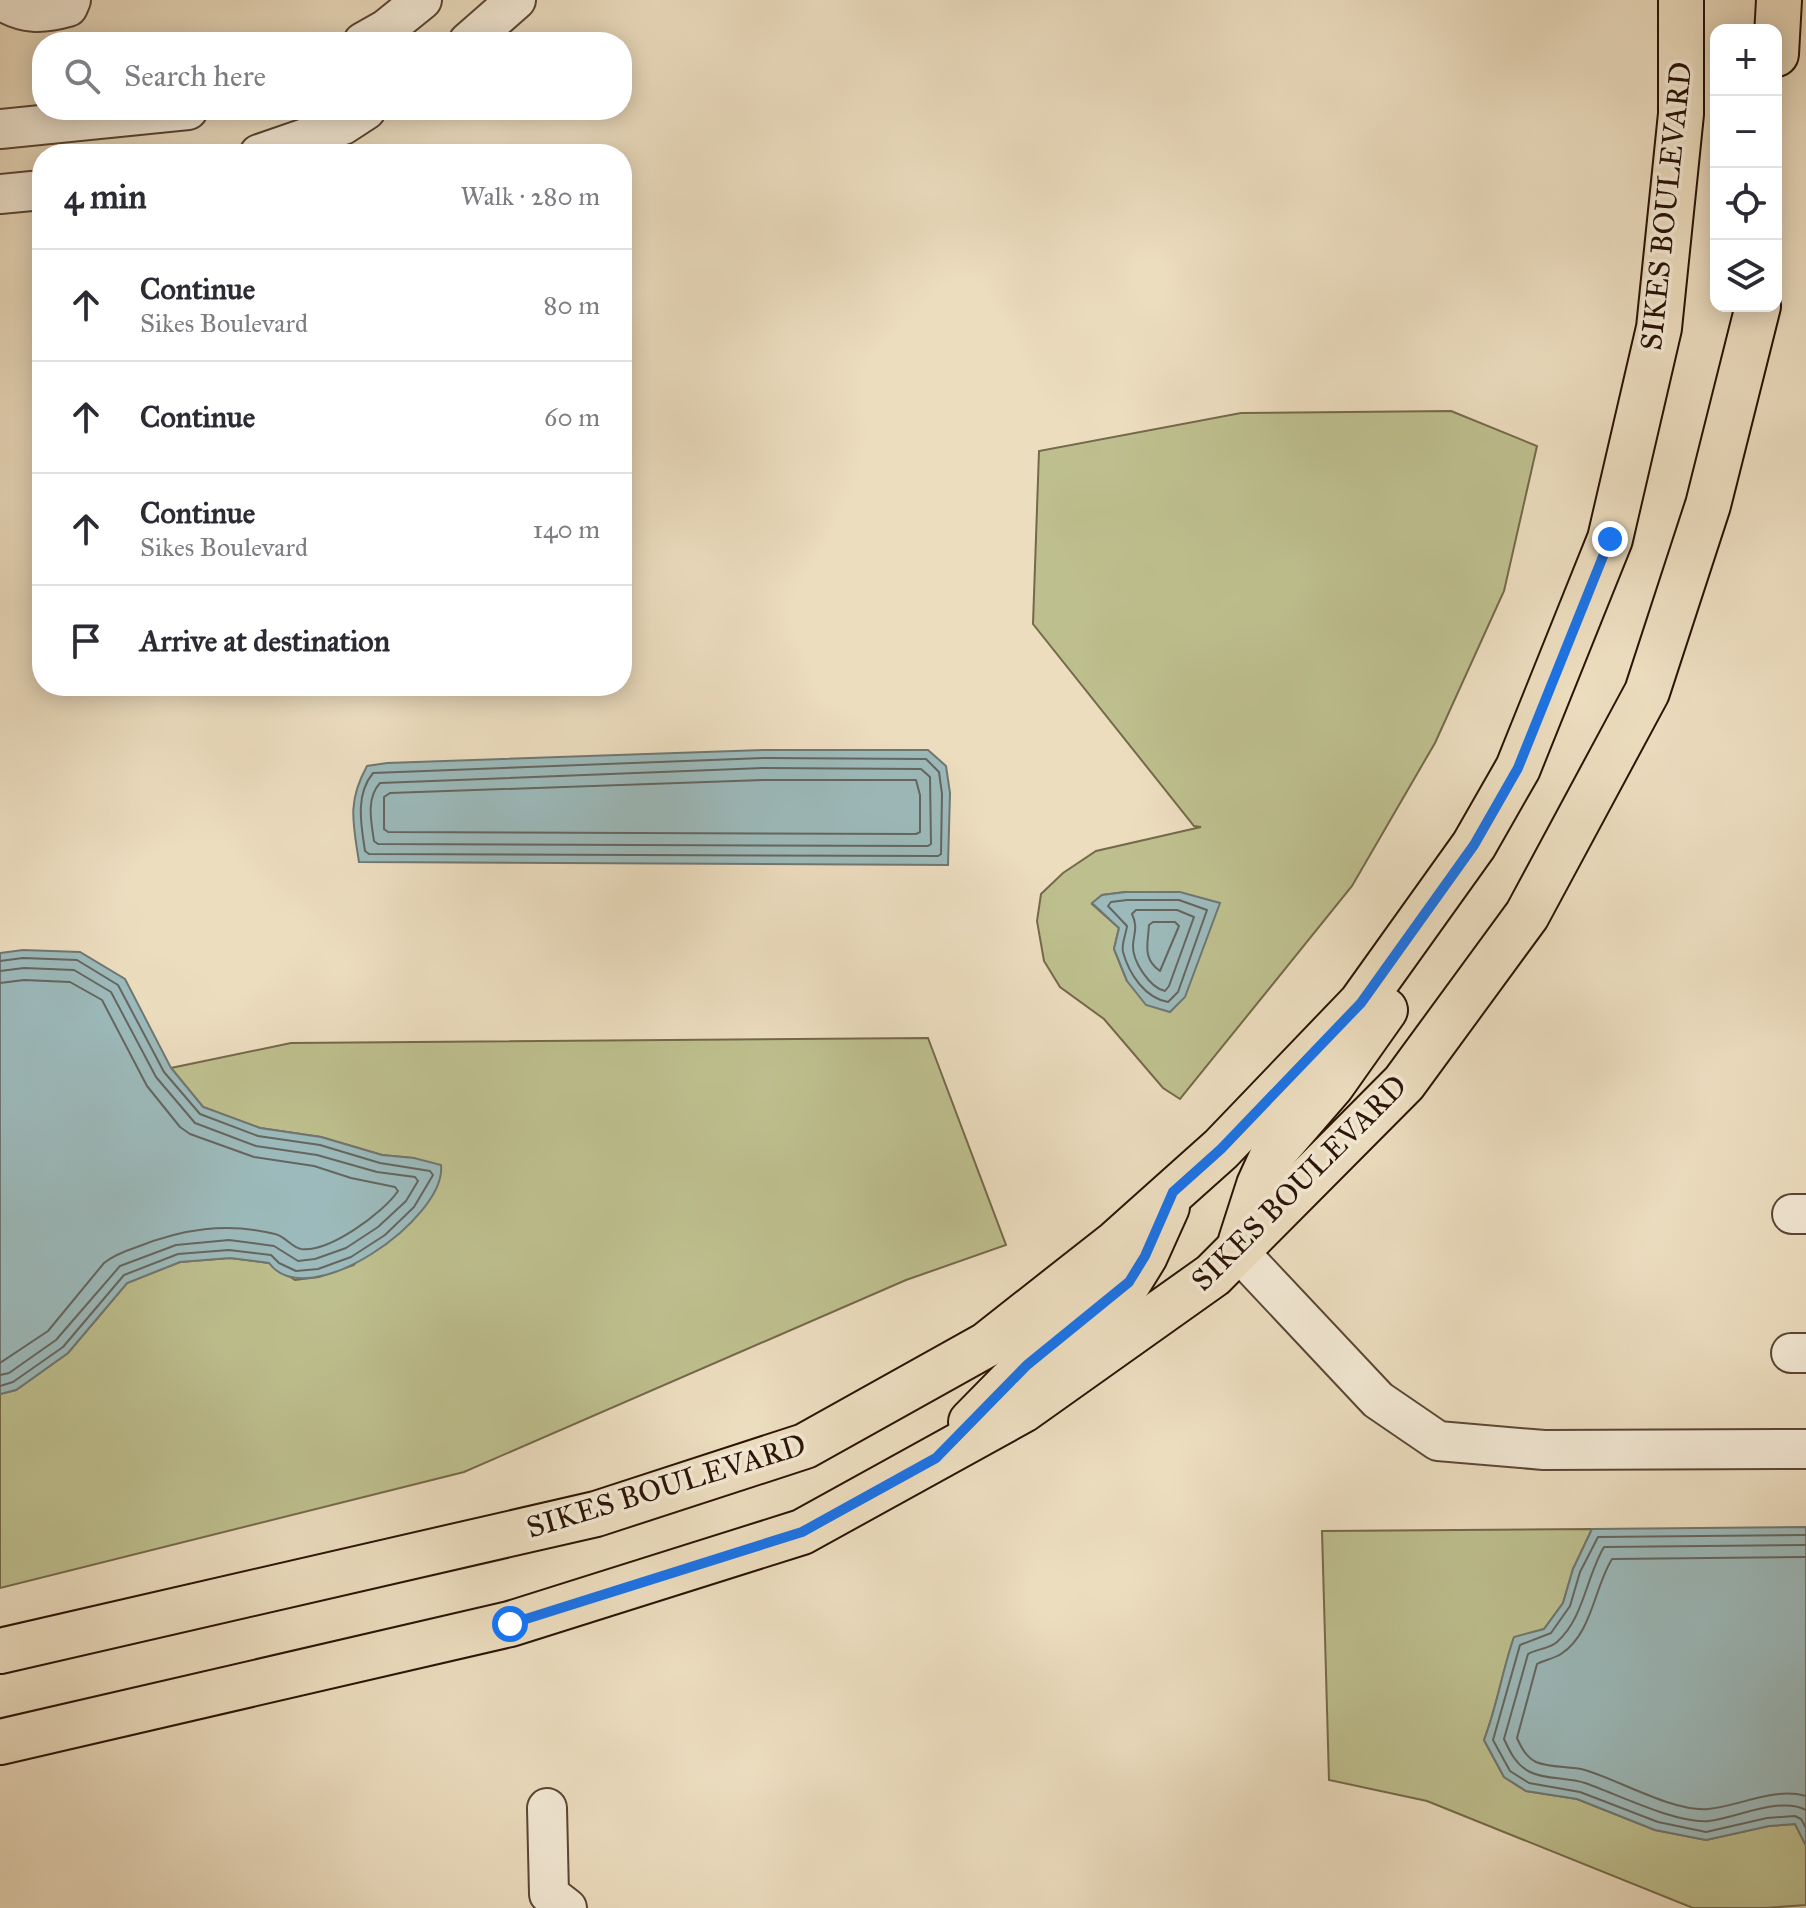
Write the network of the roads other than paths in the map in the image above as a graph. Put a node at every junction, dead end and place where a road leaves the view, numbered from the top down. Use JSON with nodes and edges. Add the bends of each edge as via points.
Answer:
{"nodes":[{"id":1,"x":1,"y":0,"type":"edge"},
{"id":2,"x":71,"y":0,"type":"edge"},
{"id":3,"x":422,"y":0,"type":"edge"},
{"id":4,"x":516,"y":0,"type":"edge"},
{"id":5,"x":1681,"y":0,"type":"edge"},
{"id":6,"x":1779,"y":0,"type":"edge"},
{"id":7,"x":1778,"y":24,"type":"edge"},
{"id":8,"x":381,"y":32,"type":"edge"},
{"id":9,"x":479,"y":32,"type":"edge"},
{"id":10,"x":89,"y":120,"type":"edge"},
{"id":11,"x":351,"y":120,"type":"edge"},
{"id":12,"x":0,"y":129,"type":"edge"},
{"id":13,"x":288,"y":144,"type":"edge"},
{"id":14,"x":32,"y":191,"type":"edge"},
{"id":15,"x":0,"y":194,"type":"edge"},
{"id":16,"x":1756,"y":312,"type":"edge"},
{"id":17,"x":1474,"y":845,"type":"junction"},
{"id":18,"x":1173,"y":1192,"type":"junction"},
{"id":19,"x":1238,"y":1251,"type":"junction"},
{"id":20,"x":1806,"y":1449,"type":"edge"},
{"id":21,"x":936,"y":1458,"type":"junction"},
{"id":22,"x":0,"y":1651,"type":"edge"},
{"id":23,"x":0,"y":1742,"type":"edge"},
{"id":24,"x":547,"y":1808,"type":"dead end"},
{"id":25,"x":567,"y":1908,"type":"edge"}],
"edges":[{"from":1,"to":2,"type":"street","via":[[13,9],[43,14],[68,7]]},
{"from":3,"to":8,"type":"street"},
{"from":4,"to":9,"type":"street"},
{"from":5,"to":17,"type":"main road","name":"SIKES BOULEVARD","via":[[1681,114],[1659,328],[1610,539],[1518,768]]},
{"from":6,"to":7,"type":"main road"},
{"from":10,"to":12,"type":"street"},
{"from":11,"to":13,"type":"street"},
{"from":14,"to":15,"type":"street"},
{"from":16,"to":19,"type":"main road","name":"SIKES BOULEVARD","via":[[1708,505],[1647,692],[1527,915],[1404,1083]]},
{"from":17,"to":18,"type":"main road","name":"SIKES BOULEVARD","via":[[1361,1003]]},
{"from":17,"to":19,"type":"main road","via":[[1477,883],[1332,1085],[1274,1152]]},
{"from":18,"to":21,"type":"main road","via":[[1129,1282],[1027,1365]]},
{"from":18,"to":22,"type":"main road","name":"SIKES BOULEVARD","via":[[986,1345],[805,1446],[596,1514]]},
{"from":19,"to":20,"type":"street","via":[[1378,1400],[1438,1441],[1544,1450]]},
{"from":19,"to":21,"type":"main road","name":"SIKES BOULEVARD","via":[[1213,1275],[1023,1410]]},
{"from":21,"to":23,"type":"main road","name":"SIKES BOULEVARD","via":[[802,1532],[510,1624]]},
{"from":24,"to":25,"type":"street","via":[[549,1894]]}]}
